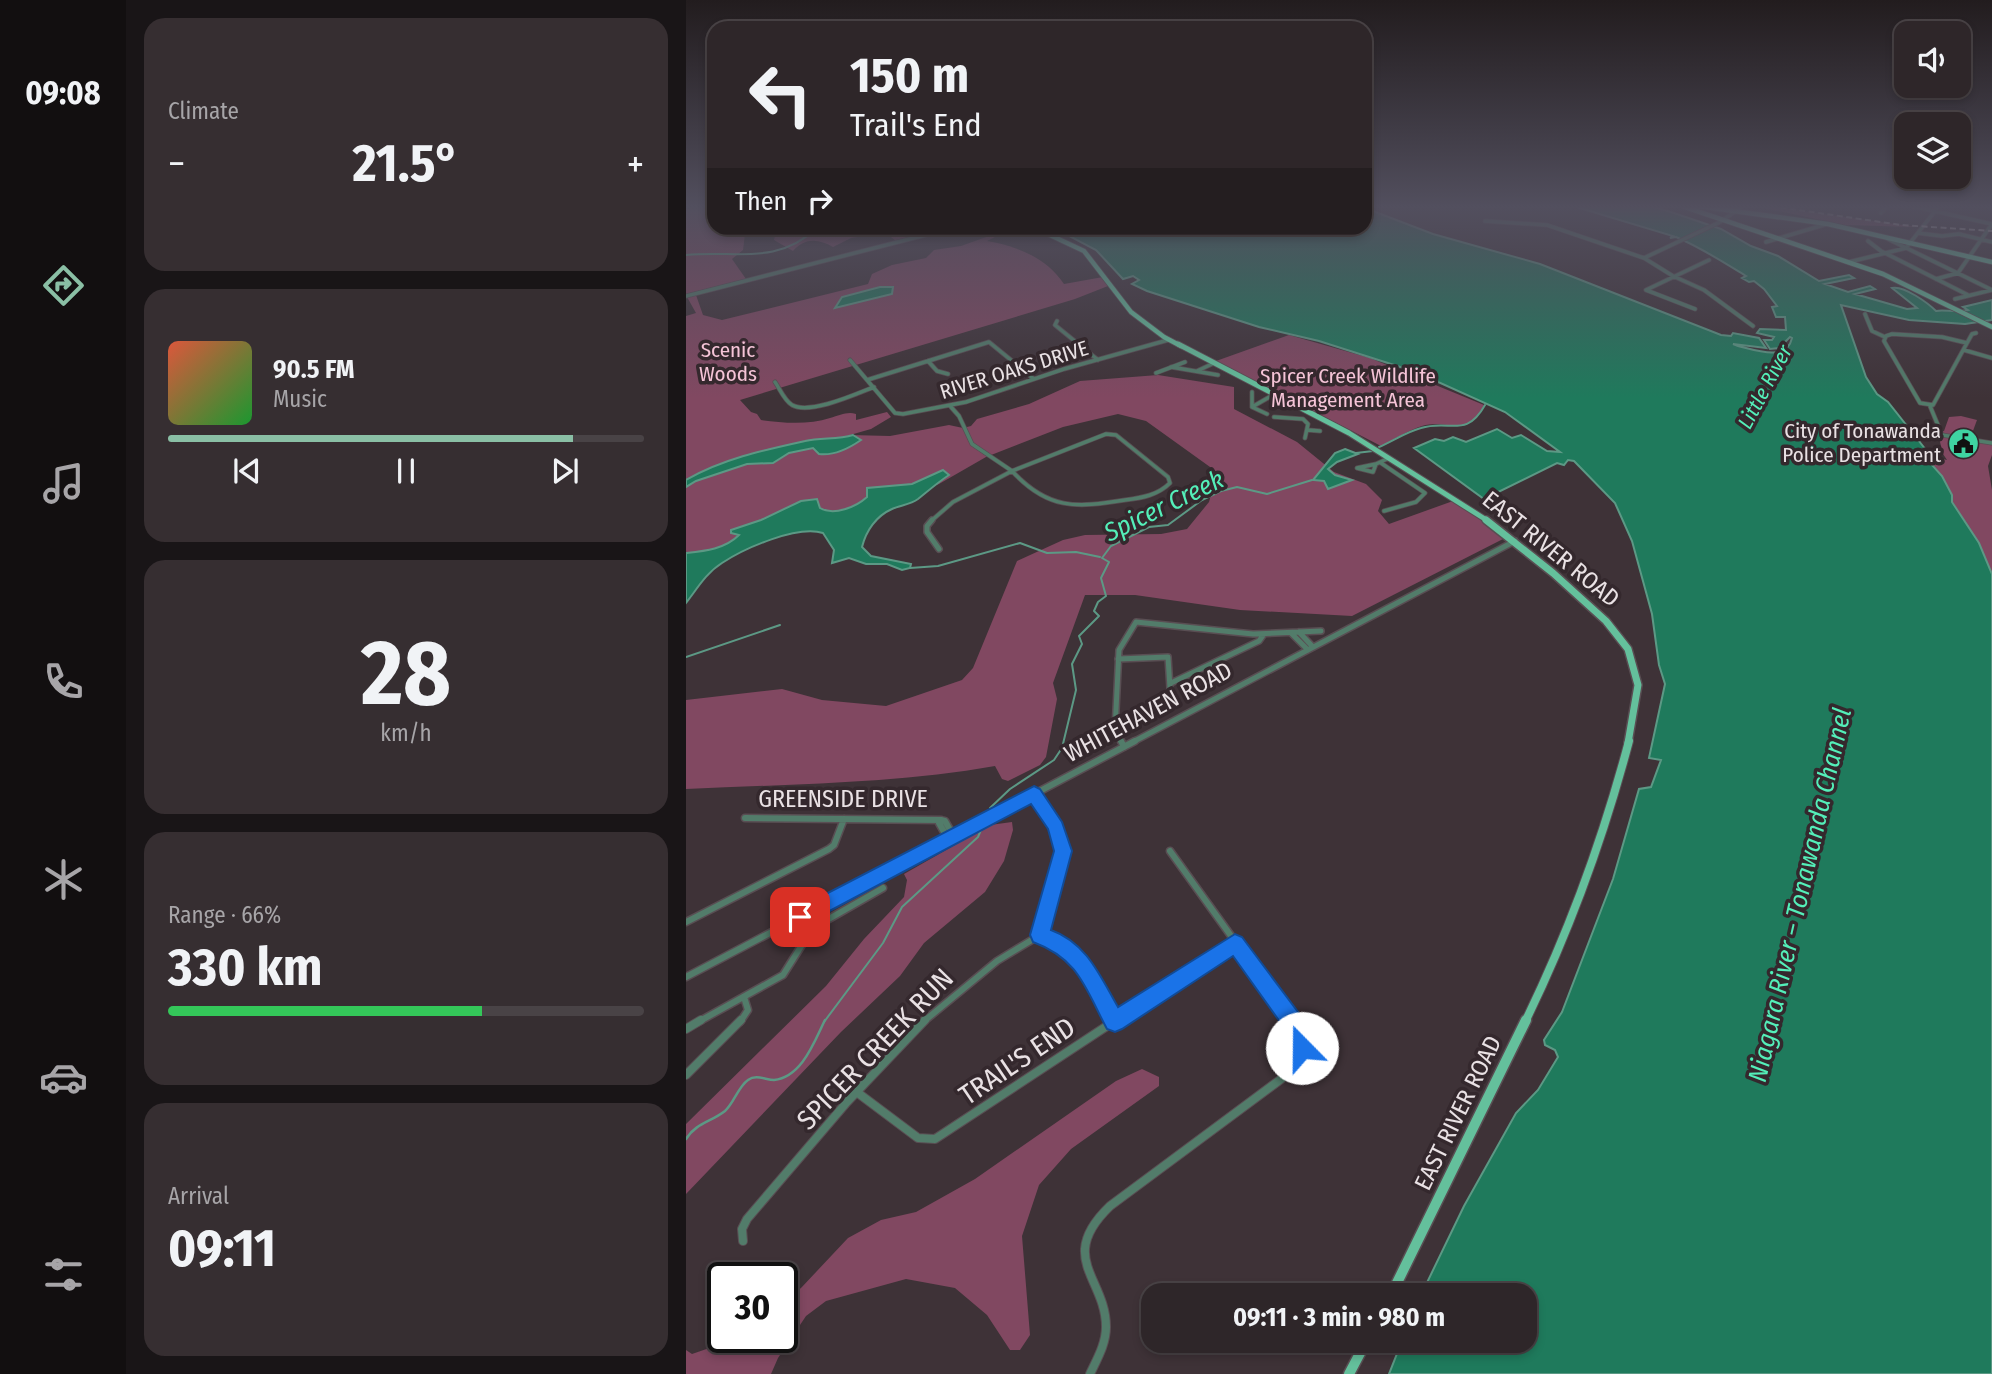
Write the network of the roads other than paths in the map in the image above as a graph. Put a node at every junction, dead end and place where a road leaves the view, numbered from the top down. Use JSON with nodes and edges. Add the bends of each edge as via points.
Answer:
{"nodes":[{"id":1,"x":788,"y":270,"type":"edge"},
{"id":2,"x":1099,"y":270,"type":"edge"},
{"id":3,"x":1664,"y":270,"type":"edge"},
{"id":4,"x":1687,"y":270,"type":"edge"},
{"id":5,"x":1871,"y":270,"type":"edge"},
{"id":6,"x":1919,"y":270,"type":"edge"},
{"id":7,"x":1952,"y":270,"type":"edge"},
{"id":8,"x":1960,"y":270,"type":"edge"},
{"id":9,"x":1958,"y":273,"type":"junction"},
{"id":10,"x":1673,"y":276,"type":"junction"},
{"id":11,"x":1936,"y":279,"type":"junction"},
{"id":12,"x":1992,"y":290,"type":"edge"},
{"id":13,"x":1968,"y":295,"type":"junction"},
{"id":14,"x":686,"y":296,"type":"edge"},
{"id":15,"x":1955,"y":299,"type":"dead end"},
{"id":16,"x":1695,"y":309,"type":"dead end"},
{"id":17,"x":1865,"y":314,"type":"dead end"},
{"id":18,"x":1057,"y":321,"type":"dead end"},
{"id":19,"x":1753,"y":327,"type":"dead end"},
{"id":20,"x":1992,"y":327,"type":"edge"},
{"id":21,"x":1976,"y":333,"type":"dead end"},
{"id":22,"x":1885,"y":337,"type":"junction"},
{"id":23,"x":1168,"y":340,"type":"junction"},
{"id":24,"x":1967,"y":343,"type":"junction"},
{"id":25,"x":1964,"y":350,"type":"junction"},
{"id":26,"x":1992,"y":358,"type":"edge"},
{"id":27,"x":850,"y":360,"type":"dead end"},
{"id":28,"x":1098,"y":360,"type":"junction"},
{"id":29,"x":928,"y":361,"type":"junction"},
{"id":30,"x":1185,"y":362,"type":"dead end"},
{"id":31,"x":1212,"y":364,"type":"junction"},
{"id":32,"x":1171,"y":367,"type":"junction"},
{"id":33,"x":1197,"y":371,"type":"junction"},
{"id":34,"x":1156,"y":373,"type":"dead end"},
{"id":35,"x":948,"y":374,"type":"dead end"},
{"id":36,"x":1218,"y":375,"type":"dead end"},
{"id":37,"x":1034,"y":379,"type":"junction"},
{"id":38,"x":867,"y":380,"type":"junction"},
{"id":39,"x":775,"y":382,"type":"dead end"},
{"id":40,"x":874,"y":387,"type":"junction"},
{"id":41,"x":1252,"y":392,"type":"dead end"},
{"id":42,"x":1273,"y":395,"type":"junction"},
{"id":43,"x":1930,"y":406,"type":"junction"},
{"id":44,"x":951,"y":407,"type":"junction"},
{"id":45,"x":1252,"y":407,"type":"junction"},
{"id":46,"x":1267,"y":414,"type":"dead end"},
{"id":47,"x":1311,"y":414,"type":"junction"},
{"id":48,"x":1274,"y":417,"type":"dead end"},
{"id":49,"x":1303,"y":419,"type":"junction"},
{"id":50,"x":1317,"y":431,"type":"dead end"},
{"id":51,"x":1992,"y":443,"type":"edge"},
{"id":52,"x":1389,"y":458,"type":"junction"},
{"id":53,"x":1011,"y":471,"type":"junction"},
{"id":54,"x":1016,"y":478,"type":"joint"},
{"id":55,"x":1431,"y":484,"type":"junction"},
{"id":56,"x":1422,"y":490,"type":"junction"},
{"id":57,"x":1384,"y":511,"type":"dead end"},
{"id":58,"x":1515,"y":541,"type":"junction"},
{"id":59,"x":940,"y":549,"type":"dead end"},
{"id":60,"x":1321,"y":631,"type":"dead end"},
{"id":61,"x":1299,"y":632,"type":"junction"},
{"id":62,"x":1291,"y":633,"type":"junction"},
{"id":63,"x":1265,"y":634,"type":"junction"},
{"id":64,"x":1311,"y":649,"type":"junction"},
{"id":65,"x":1118,"y":659,"type":"junction"},
{"id":66,"x":1171,"y":683,"type":"junction"},
{"id":67,"x":1171,"y":704,"type":"dead end"},
{"id":68,"x":1124,"y":747,"type":"junction"},
{"id":69,"x":1034,"y":794,"type":"junction"},
{"id":70,"x":745,"y":818,"type":"dead end"},
{"id":71,"x":844,"y":818,"type":"junction"},
{"id":72,"x":951,"y":838,"type":"junction"},
{"id":73,"x":1170,"y":851,"type":"dead end"},
{"id":74,"x":883,"y":888,"type":"dead end"},
{"id":75,"x":800,"y":917,"type":"junction"},
{"id":76,"x":686,"y":922,"type":"edge"},
{"id":77,"x":806,"y":932,"type":"junction"},
{"id":78,"x":1040,"y":935,"type":"junction"},
{"id":79,"x":1235,"y":943,"type":"junction"},
{"id":80,"x":686,"y":977,"type":"edge"},
{"id":81,"x":744,"y":997,"type":"junction"},
{"id":82,"x":1115,"y":1021,"type":"junction"},
{"id":83,"x":686,"y":1029,"type":"edge"},
{"id":84,"x":686,"y":1075,"type":"edge"},
{"id":85,"x":858,"y":1093,"type":"junction"},
{"id":86,"x":743,"y":1241,"type":"dead end"},
{"id":87,"x":1397,"y":1283,"type":"edge"},
{"id":88,"x":1360,"y":1353,"type":"edge"},
{"id":89,"x":1090,"y":1374,"type":"edge"},
{"id":90,"x":1349,"y":1374,"type":"edge"}],
"edges":[{"from":1,"to":14,"type":"street"},
{"from":2,"to":23,"type":"main road","name":"EAST RIVER ROAD","via":[[1131,312]]},
{"from":3,"to":10,"type":"street"},
{"from":4,"to":10,"type":"street"},
{"from":5,"to":20,"type":"main road"},
{"from":6,"to":11,"type":"street"},
{"from":7,"to":9,"type":"street"},
{"from":8,"to":9,"type":"street"},
{"from":9,"to":11,"type":"street"},
{"from":9,"to":12,"type":"street"},
{"from":10,"to":16,"type":"street","via":[[1646,290]]},
{"from":10,"to":19,"type":"street","via":[[1704,290]]},
{"from":11,"to":13,"type":"street"},
{"from":12,"to":13,"type":"street"},
{"from":13,"to":15,"type":"street"},
{"from":17,"to":22,"type":"street","via":[[1872,331]]},
{"from":18,"to":28,"type":"street","via":[[1055,325]]},
{"from":21,"to":24,"type":"street"},
{"from":22,"to":24,"type":"street","via":[[1902,334]]},
{"from":22,"to":43,"type":"street","via":[[1920,403]]},
{"from":23,"to":28,"type":"street","name":"RIVER OAKS DRIVE"},
{"from":23,"to":31,"type":"main road","name":"EAST RIVER ROAD"},
{"from":24,"to":25,"type":"street"},
{"from":25,"to":26,"type":"street"},
{"from":25,"to":43,"type":"street"},
{"from":27,"to":38,"type":"street","name":"RIVER OAKS DRIVE"},
{"from":28,"to":37,"type":"street","name":"RIVER OAKS DRIVE"},
{"from":29,"to":35,"type":"street"},
{"from":29,"to":37,"type":"street","via":[[993,343]]},
{"from":29,"to":38,"type":"street"},
{"from":30,"to":32,"type":"street"},
{"from":31,"to":33,"type":"street"},
{"from":31,"to":42,"type":"main road","name":"EAST RIVER ROAD"},
{"from":32,"to":33,"type":"street"},
{"from":32,"to":34,"type":"street"},
{"from":33,"to":36,"type":"street"},
{"from":37,"to":44,"type":"street","name":"RIVER OAKS DRIVE"},
{"from":38,"to":40,"type":"street","name":"RIVER OAKS DRIVE"},
{"from":39,"to":40,"type":"street","via":[[796,407],[817,406]]},
{"from":40,"to":44,"type":"street","name":"RIVER OAKS DRIVE","via":[[898,414]]},
{"from":41,"to":45,"type":"street"},
{"from":42,"to":45,"type":"street"},
{"from":42,"to":47,"type":"main road","name":"EAST RIVER ROAD"},
{"from":43,"to":51,"type":"street","via":[[1942,435]]},
{"from":44,"to":53,"type":"street","via":[[963,419],[972,444]]},
{"from":45,"to":46,"type":"street"},
{"from":47,"to":49,"type":"street"},
{"from":47,"to":52,"type":"main road","name":"EAST RIVER ROAD"},
{"from":48,"to":49,"type":"street"},
{"from":49,"to":50,"type":"street","via":[[1307,434]]},
{"from":52,"to":55,"type":"main road","name":"EAST RIVER ROAD"},
{"from":52,"to":56,"type":"street","via":[[1379,463]]},
{"from":53,"to":54,"type":"street"},
{"from":53,"to":54,"type":"street","via":[[1105,434],[1116,435],[1170,482],[1156,493],[1078,507],[1039,496]]},
{"from":53,"to":59,"type":"street","via":[[929,523],[927,532]]},
{"from":55,"to":56,"type":"street"},
{"from":55,"to":58,"type":"main road","name":"EAST RIVER ROAD"},
{"from":56,"to":57,"type":"street","via":[[1423,497],[1416,502]]},
{"from":58,"to":64,"type":"street","name":"WHITEHAVEN ROAD"},
{"from":58,"to":87,"type":"main road","name":"EAST RIVER ROAD","via":[[1620,637],[1636,671],[1638,692],[1619,784],[1566,934]]},
{"from":60,"to":61,"type":"street"},
{"from":61,"to":62,"type":"street"},
{"from":61,"to":64,"type":"street"},
{"from":62,"to":63,"type":"street"},
{"from":62,"to":64,"type":"street"},
{"from":63,"to":65,"type":"street","via":[[1140,621],[1121,644]]},
{"from":63,"to":66,"type":"street"},
{"from":64,"to":68,"type":"street","name":"WHITEHAVEN ROAD"},
{"from":65,"to":66,"type":"street","via":[[1167,656]]},
{"from":65,"to":68,"type":"street","via":[[1115,730]]},
{"from":66,"to":67,"type":"street"},
{"from":68,"to":69,"type":"street","name":"WHITEHAVEN ROAD"},
{"from":69,"to":72,"type":"street","name":"WHITEHAVEN ROAD"},
{"from":69,"to":78,"type":"street","via":[[1056,827],[1063,851]]},
{"from":70,"to":71,"type":"street","name":"GREENSIDE DRIVE"},
{"from":71,"to":72,"type":"street","name":"GREENSIDE DRIVE","via":[[940,820],[945,821]]},
{"from":71,"to":76,"type":"street","via":[[830,849]]},
{"from":72,"to":75,"type":"street","name":"WHITEHAVEN ROAD"},
{"from":73,"to":79,"type":"street"},
{"from":74,"to":77,"type":"street"},
{"from":75,"to":77,"type":"street"},
{"from":75,"to":80,"type":"street","name":"WHITEHAVEN ROAD"},
{"from":77,"to":81,"type":"street","via":[[783,975]]},
{"from":78,"to":82,"type":"street","via":[[1059,942],[1079,958]]},
{"from":78,"to":85,"type":"street","name":"SPICER CREEK RUN","via":[[961,988]]},
{"from":79,"to":82,"type":"street","name":"TRAIL'S END"},
{"from":79,"to":89,"type":"street","via":[[1294,1023],[1301,1039],[1300,1059],[1292,1071],[1097,1219],[1085,1261],[1103,1307],[1106,1329]]},
{"from":81,"to":83,"type":"street"},
{"from":81,"to":84,"type":"street","via":[[745,1017]]},
{"from":82,"to":85,"type":"street","name":"TRAIL'S END","via":[[935,1139],[918,1138]]},
{"from":85,"to":86,"type":"street","name":"SPICER CREEK RUN","via":[[747,1219]]},
{"from":88,"to":90,"type":"main road"}]}
